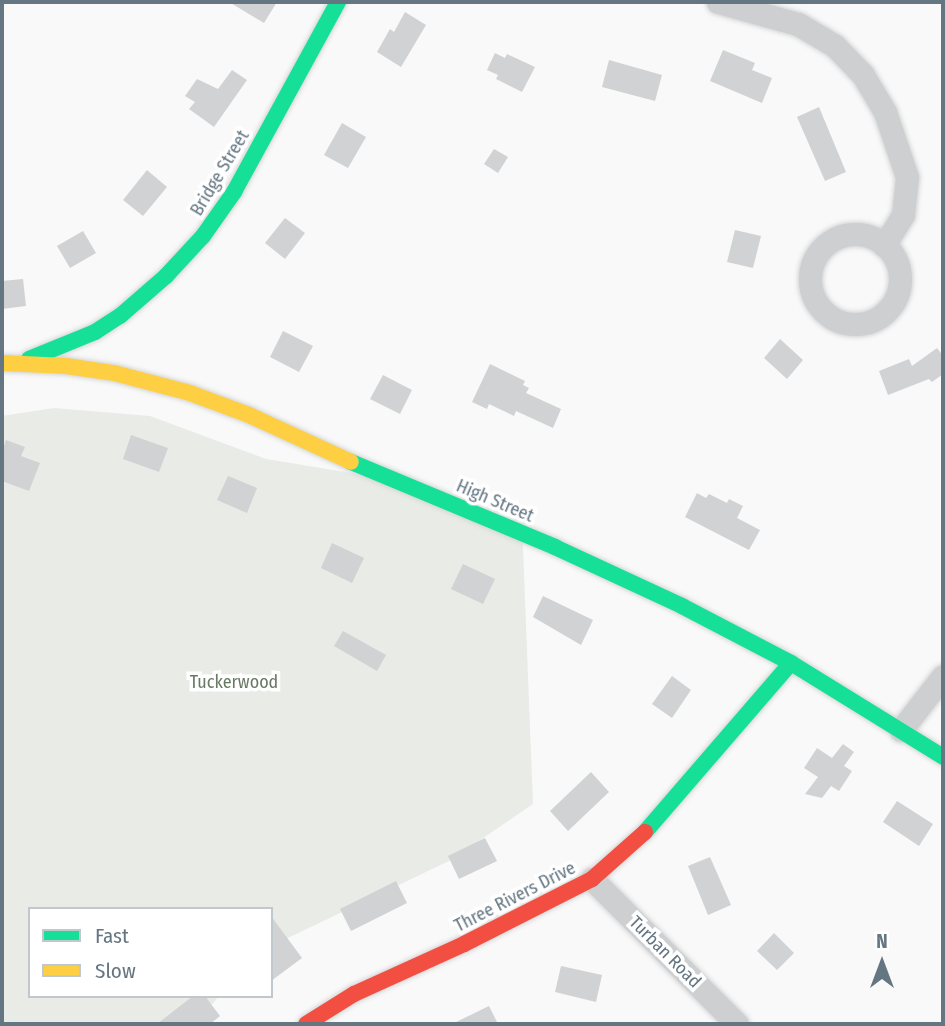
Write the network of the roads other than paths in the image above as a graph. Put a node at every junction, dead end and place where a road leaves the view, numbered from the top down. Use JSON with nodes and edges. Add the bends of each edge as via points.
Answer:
{"nodes":[{"id":1,"x":338,"y":2,"type":"edge"},
{"id":2,"x":718,"y":2,"type":"edge"},
{"id":3,"x":884,"y":245,"type":"dead end"},
{"id":4,"x":10,"y":363,"type":"edge"},
{"id":5,"x":791,"y":663,"type":"junction"},
{"id":6,"x":943,"y":676,"type":"edge"},
{"id":7,"x":901,"y":730,"type":"junction"},
{"id":8,"x":943,"y":757,"type":"edge"},
{"id":9,"x":592,"y":879,"type":"junction"},
{"id":10,"x":306,"y":1024,"type":"edge"},
{"id":11,"x":737,"y":1024,"type":"edge"}],
"edges":[{"from":1,"to":4,"type":"street","name":"Bridge Street","via":[[234,192],[203,236],[120,316],[70,344]]},
{"from":2,"to":3,"type":"street","via":[[798,24],[835,46],[863,75],[890,122],[907,177],[903,215]]},
{"from":4,"to":5,"type":"street","name":"High Street","via":[[114,373],[220,404],[587,561]]},
{"from":5,"to":7,"type":"street","name":"High Street"},
{"from":5,"to":9,"type":"street","name":"Three Rivers Drive","via":[[642,835]]},
{"from":6,"to":7,"type":"street"},
{"from":7,"to":8,"type":"street","name":"High Street"},
{"from":9,"to":10,"type":"street","name":"Three Rivers Drive","via":[[476,939],[354,994]]},
{"from":9,"to":11,"type":"street","name":"Turban Road"}]}
